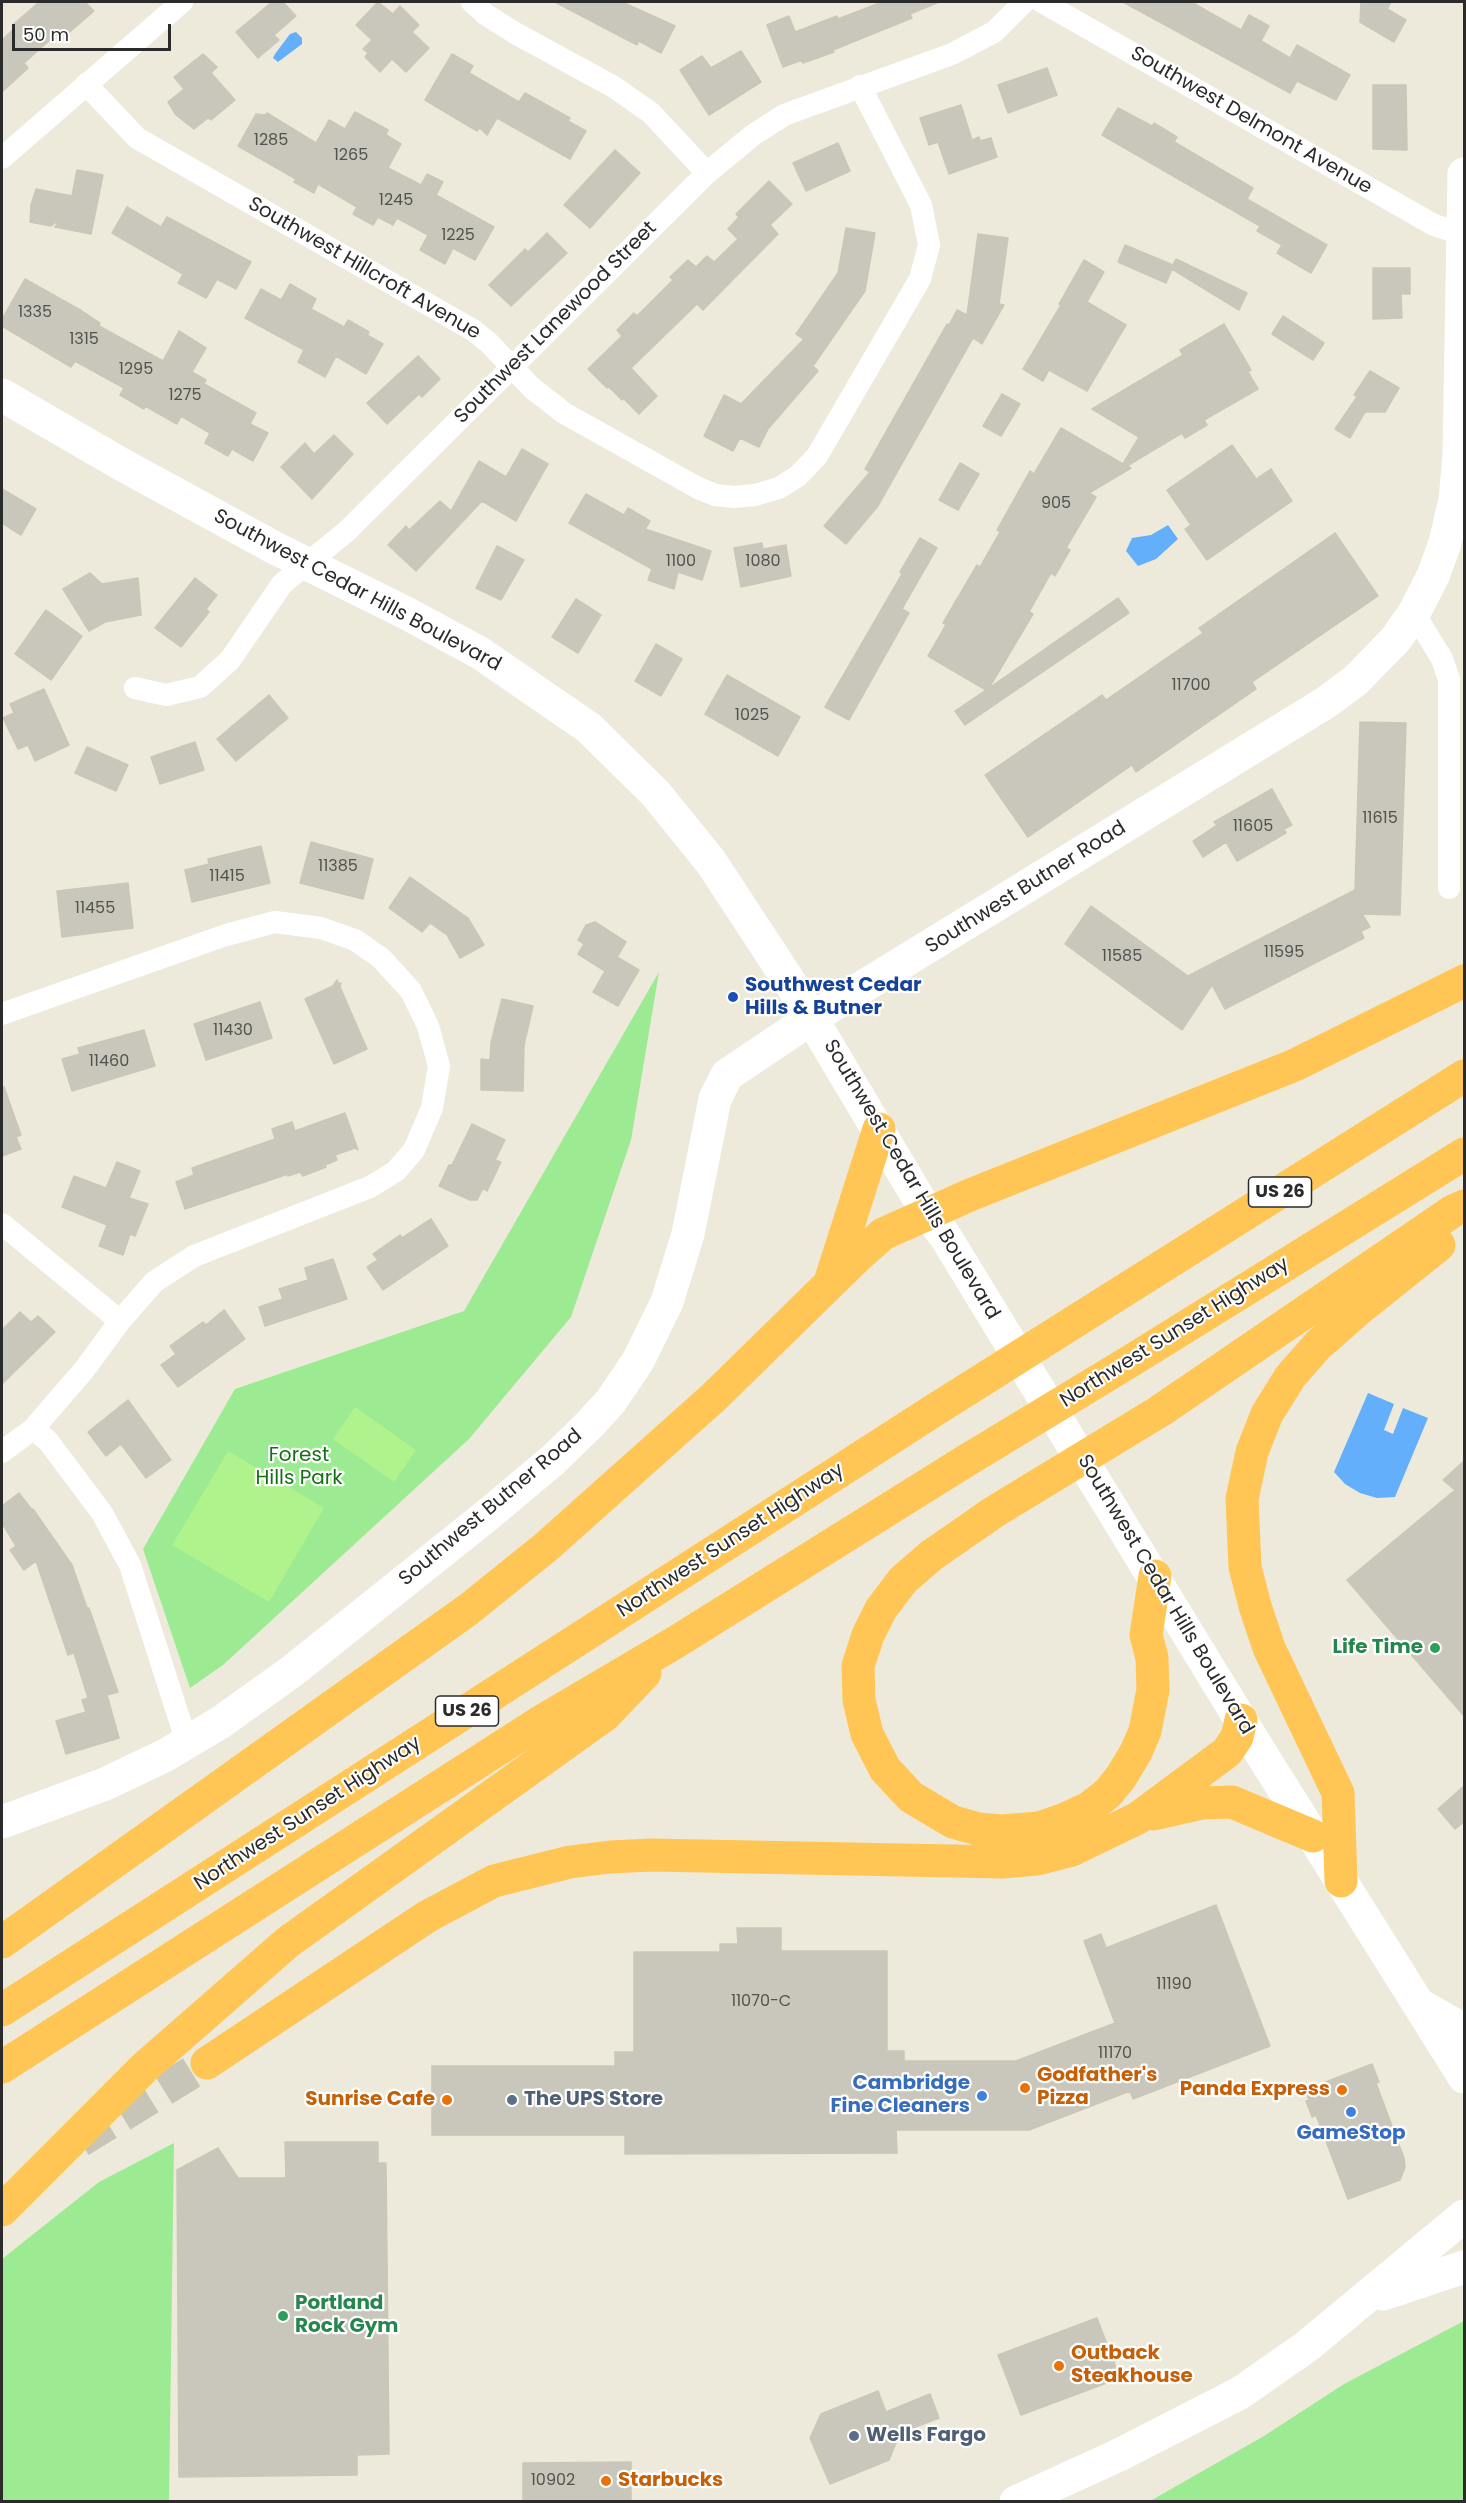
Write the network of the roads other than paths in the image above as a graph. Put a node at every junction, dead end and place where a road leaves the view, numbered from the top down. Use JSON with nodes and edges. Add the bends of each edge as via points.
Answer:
{"nodes":[{"id":1,"x":182,"y":2,"type":"edge"},
{"id":2,"x":472,"y":2,"type":"edge"},
{"id":3,"x":1024,"y":2,"type":"edge"},
{"id":4,"x":1042,"y":2,"type":"edge"},
{"id":5,"x":86,"y":84,"type":"junction"},
{"id":6,"x":860,"y":86,"type":"junction"},
{"id":7,"x":2,"y":158,"type":"edge"},
{"id":8,"x":707,"y":173,"type":"junction"},
{"id":9,"x":1464,"y":174,"type":"edge"},
{"id":10,"x":1462,"y":234,"type":"junction"},
{"id":11,"x":1464,"y":328,"type":"edge"},
{"id":12,"x":512,"y":368,"type":"junction"},
{"id":13,"x":2,"y":395,"type":"edge"},
{"id":14,"x":308,"y":564,"type":"junction"},
{"id":15,"x":1414,"y":613,"type":"junction"},
{"id":16,"x":135,"y":688,"type":"dead end"},
{"id":17,"x":1449,"y":888,"type":"dead end"},
{"id":18,"x":1464,"y":981,"type":"edge"},
{"id":19,"x":2,"y":1014,"type":"edge"},
{"id":20,"x":812,"y":1018,"type":"junction"},
{"id":21,"x":1464,"y":1076,"type":"edge"},
{"id":22,"x":879,"y":1129,"type":"junction"},
{"id":23,"x":1464,"y":1154,"type":"edge"},
{"id":24,"x":1464,"y":1206,"type":"edge"},
{"id":25,"x":928,"y":1214,"type":"junction"},
{"id":26,"x":2,"y":1224,"type":"edge"},
{"id":27,"x":1464,"y":1225,"type":"edge"},
{"id":28,"x":829,"y":1285,"type":"junction"},
{"id":29,"x":120,"y":1321,"type":"junction"},
{"id":30,"x":33,"y":1429,"type":"junction"},
{"id":31,"x":2,"y":1452,"type":"edge"},
{"id":32,"x":1155,"y":1576,"type":"junction"},
{"id":33,"x":676,"y":1642,"type":"junction"},
{"id":34,"x":1241,"y":1720,"type":"junction"},
{"id":35,"x":187,"y":1743,"type":"junction"},
{"id":36,"x":1138,"y":1818,"type":"junction"},
{"id":37,"x":2,"y":1822,"type":"edge"},
{"id":38,"x":1313,"y":1836,"type":"junction"},
{"id":39,"x":1341,"y":1881,"type":"junction"},
{"id":40,"x":2,"y":1942,"type":"edge"},
{"id":41,"x":1419,"y":2005,"type":"junction"},
{"id":42,"x":2,"y":2010,"type":"edge"},
{"id":43,"x":1464,"y":2030,"type":"edge"},
{"id":44,"x":207,"y":2063,"type":"tunnel mouth"},
{"id":45,"x":2,"y":2067,"type":"edge"},
{"id":46,"x":1464,"y":2077,"type":"edge"},
{"id":47,"x":2,"y":2210,"type":"edge"},
{"id":48,"x":1464,"y":2216,"type":"edge"},
{"id":49,"x":1464,"y":2267,"type":"edge"},
{"id":50,"x":1367,"y":2299,"type":"junction"},
{"id":51,"x":1016,"y":2502,"type":"edge"}],
"edges":[{"from":1,"to":5,"type":"street"},
{"from":2,"to":8,"type":"street","via":[[515,33],[614,87],[651,113]]},
{"from":3,"to":6,"type":"street","name":"Southwest Lanewood Street","via":[[994,32],[952,54]]},
{"from":4,"to":10,"type":"street","name":"Southwest Delmont Avenue","via":[[1434,225]]},
{"from":5,"to":7,"type":"street"},
{"from":5,"to":12,"type":"street","name":"Southwest Hillcroft Avenue","via":[[137,138],[473,330]]},
{"from":6,"to":8,"type":"street","name":"Southwest Lanewood Street","via":[[784,115]]},
{"from":6,"to":12,"type":"street","name":"Southwest Hillcroft Avenue","via":[[921,205],[929,245],[920,279],[817,456],[798,476],[779,488],[755,495],[715,495],[548,402]]},
{"from":8,"to":12,"type":"street","name":"Southwest Lanewood Street"},
{"from":9,"to":10,"type":"main road","name":"Southwest Butner Road"},
{"from":10,"to":11,"type":"main road","name":"Southwest Butner Road"},
{"from":11,"to":15,"type":"main road","name":"Southwest Butner Road","via":[[1455,500],[1445,543]]},
{"from":12,"to":14,"type":"street","name":"Southwest Lanewood Street","via":[[347,531]]},
{"from":13,"to":14,"type":"main road","name":"Southwest Cedar Hills Boulevard"},
{"from":14,"to":16,"type":"street","name":"Southwest Lanewood Street","via":[[282,584],[230,660],[200,687],[166,695]]},
{"from":14,"to":20,"type":"main road","name":"Southwest Cedar Hills Boulevard","via":[[480,653],[589,728],[656,794],[697,844]]},
{"from":15,"to":17,"type":"street","via":[[1442,659],[1449,679]]},
{"from":15,"to":20,"type":"main road","name":"Southwest Butner Road","via":[[1396,639],[1355,681],[1325,703]]},
{"from":18,"to":25,"type":"highway","via":[[1295,1065]]},
{"from":19,"to":29,"type":"street","via":[[226,935],[275,922],[321,928],[355,940],[381,958],[411,991],[428,1026],[439,1066],[432,1108],[414,1149],[396,1171],[370,1187],[194,1256],[154,1282]]},
{"from":20,"to":22,"type":"main road","name":"Southwest Cedar Hills Boulevard"},
{"from":20,"to":35,"type":"main road","name":"Southwest Butner Road","via":[[739,1065],[723,1082],[715,1099],[676,1277],[657,1326],[610,1401],[553,1460],[485,1517],[291,1672]]},
{"from":21,"to":42,"type":"highway","name":"Northwest Sunset Highway","number":"US 26","via":[[933,1411]]},
{"from":22,"to":25,"type":"main road","name":"Southwest Cedar Hills Boulevard"},
{"from":22,"to":28,"type":"highway"},
{"from":23,"to":33,"type":"highway","name":"Northwest Sunset Highway","number":"US 26"},
{"from":24,"to":32,"type":"highway","via":[[1160,1411],[994,1512],[903,1580],[881,1609],[858,1666],[859,1700],[867,1734],[885,1769],[911,1797],[953,1822],[978,1829],[1039,1828],[1089,1808],[1121,1777],[1145,1731],[1153,1690],[1152,1658],[1146,1635]]},
{"from":25,"to":28,"type":"highway","via":[[884,1234]]},
{"from":25,"to":32,"type":"main road","name":"Southwest Cedar Hills Boulevard"},
{"from":26,"to":29,"type":"street"},
{"from":27,"to":39,"type":"highway","via":[[1359,1309],[1318,1345],[1290,1377],[1263,1424],[1252,1452],[1242,1499],[1245,1567],[1255,1606],[1269,1648],[1338,1794]]},
{"from":28,"to":40,"type":"highway","via":[[714,1397],[546,1547],[469,1609]]},
{"from":29,"to":30,"type":"street"},
{"from":30,"to":31,"type":"street"},
{"from":30,"to":35,"type":"street","via":[[48,1441],[102,1513],[130,1565]]},
{"from":32,"to":34,"type":"main road","name":"Southwest Cedar Hills Boulevard"},
{"from":33,"to":45,"type":"highway","name":"Northwest Sunset Highway","number":"US 26","via":[[542,1721]]},
{"from":33,"to":47,"type":"highway","via":[[605,1715],[288,1942],[145,2067]]},
{"from":34,"to":36,"type":"highway","via":[[1237,1737],[1227,1752]]},
{"from":34,"to":38,"type":"main road","name":"Southwest Cedar Hills Boulevard"},
{"from":35,"to":37,"type":"main road","name":"Southwest Butner Road","via":[[105,1784]]},
{"from":36,"to":38,"type":"highway","via":[[1202,1803],[1232,1802]]},
{"from":36,"to":44,"type":"highway","via":[[1072,1850],[1037,1859],[1002,1862],[652,1855],[580,1861],[528,1872],[494,1881],[428,1916]]},
{"from":38,"to":39,"type":"main road","name":"Southwest Cedar Hills Boulevard"},
{"from":39,"to":41,"type":"main road","name":"Southwest Cedar Hills Boulevard"},
{"from":41,"to":43,"type":"main road"},
{"from":41,"to":46,"type":"main road","name":"Southwest Cedar Hills Boulevard"},
{"from":48,"to":50,"type":"main road"},
{"from":49,"to":50,"type":"main road"},
{"from":50,"to":51,"type":"main road","via":[[1240,2393]]}]}
